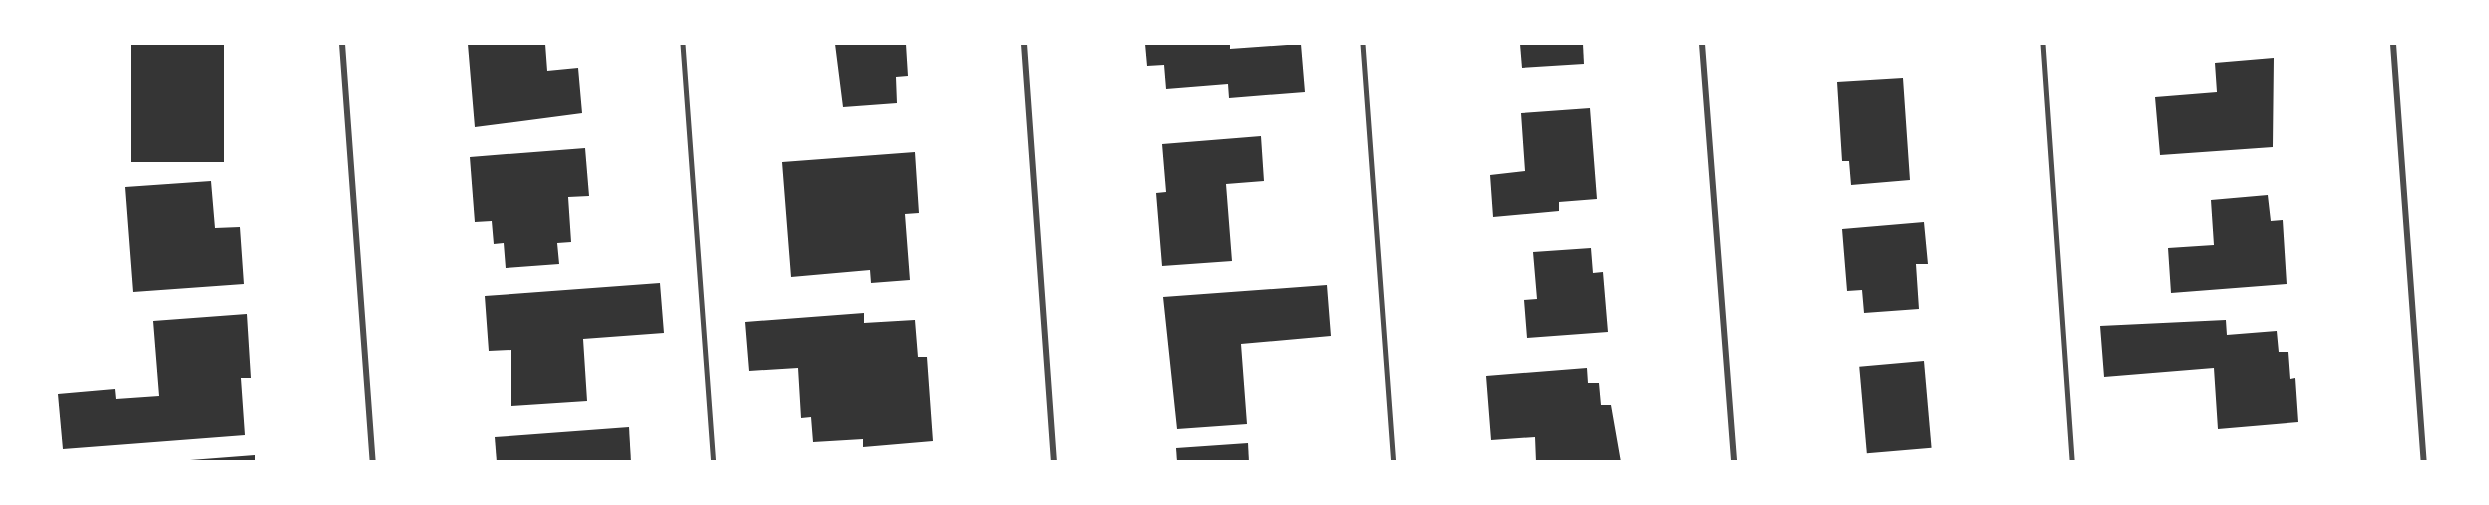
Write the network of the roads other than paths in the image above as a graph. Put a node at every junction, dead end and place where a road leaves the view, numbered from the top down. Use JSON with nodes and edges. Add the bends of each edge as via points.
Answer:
{"nodes":[{"id":1,"x":342,"y":44,"type":"edge"},
{"id":2,"x":683,"y":44,"type":"edge"},
{"id":3,"x":1024,"y":44,"type":"edge"},
{"id":4,"x":1363,"y":44,"type":"edge"},
{"id":5,"x":1702,"y":44,"type":"edge"},
{"id":6,"x":2043,"y":44,"type":"edge"},
{"id":7,"x":2393,"y":44,"type":"edge"},
{"id":8,"x":373,"y":462,"type":"edge"},
{"id":9,"x":714,"y":462,"type":"edge"},
{"id":10,"x":1054,"y":462,"type":"edge"},
{"id":11,"x":1394,"y":462,"type":"edge"},
{"id":12,"x":1734,"y":462,"type":"edge"},
{"id":13,"x":2072,"y":462,"type":"edge"},
{"id":14,"x":2424,"y":462,"type":"edge"}],
"edges":[{"from":1,"to":8,"type":"street"},
{"from":2,"to":9,"type":"lane"},
{"from":3,"to":10,"type":"street"},
{"from":4,"to":11,"type":"lane"},
{"from":5,"to":12,"type":"street"},
{"from":6,"to":13,"type":"lane"},
{"from":7,"to":14,"type":"street"}]}
